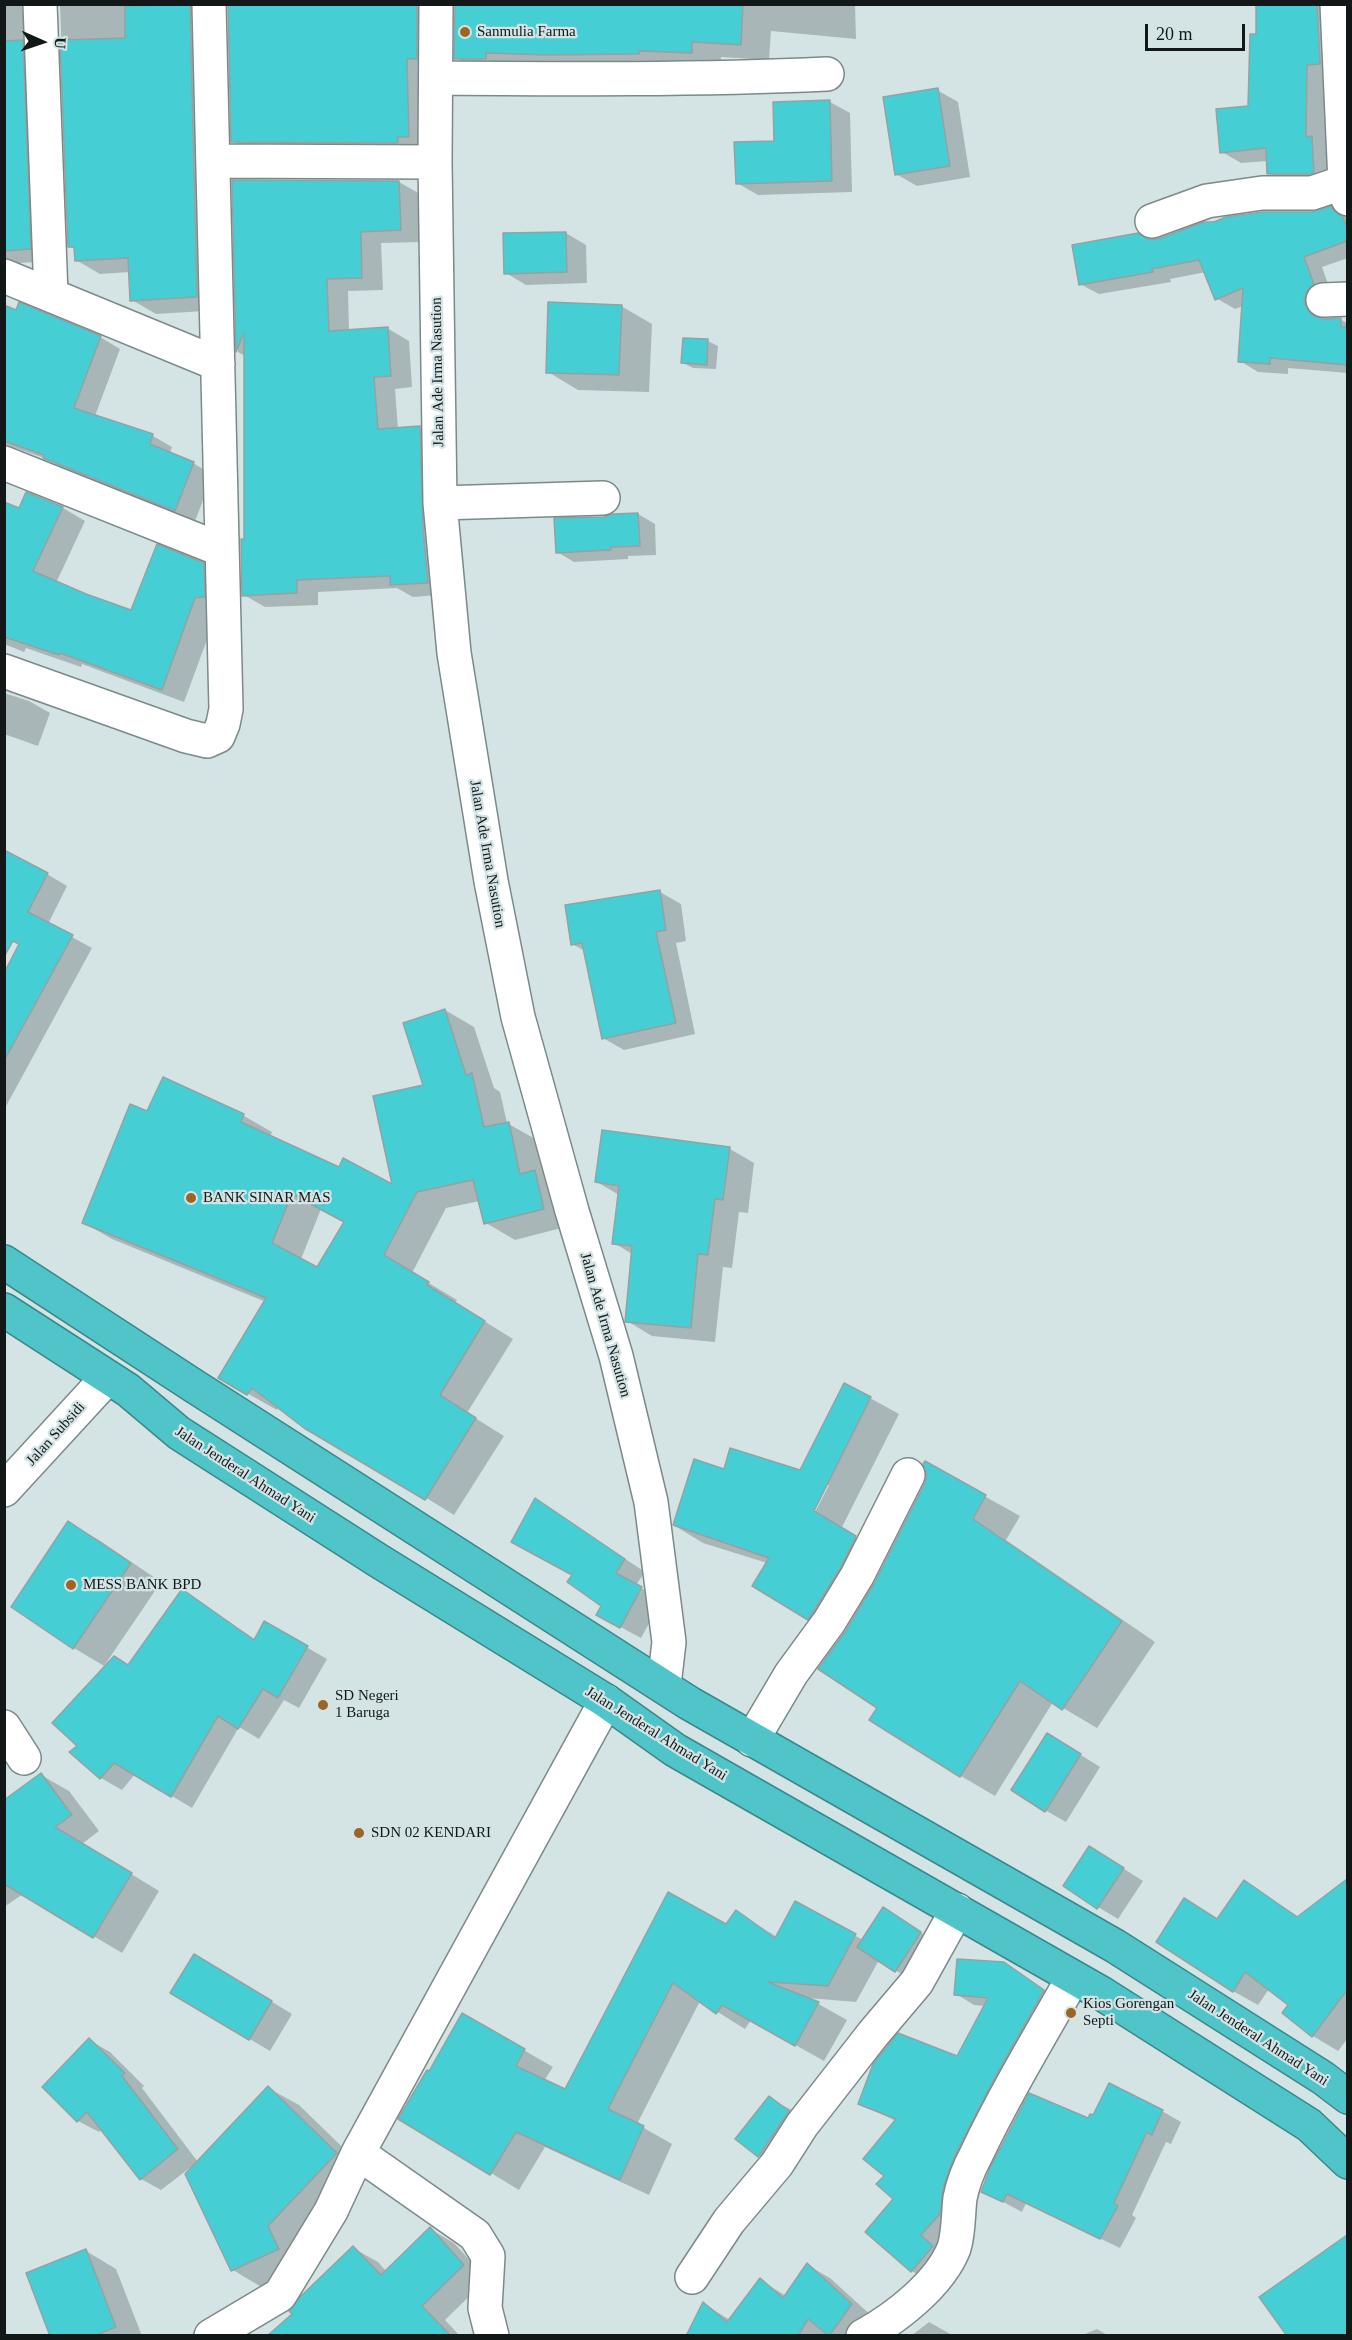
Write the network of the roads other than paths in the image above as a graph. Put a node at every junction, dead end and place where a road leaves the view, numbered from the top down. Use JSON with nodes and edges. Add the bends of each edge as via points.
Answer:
{"nodes":[{"id":1,"x":40,"y":4,"type":"edge"},
{"id":2,"x":209,"y":4,"type":"edge"},
{"id":3,"x":436,"y":4,"type":"edge"},
{"id":4,"x":1337,"y":4,"type":"edge"},
{"id":5,"x":827,"y":74,"type":"dead end"},
{"id":6,"x":436,"y":78,"type":"junction"},
{"id":7,"x":213,"y":161,"type":"junction"},
{"id":8,"x":435,"y":162,"type":"junction"},
{"id":9,"x":1346,"y":187,"type":"edge"},
{"id":10,"x":1152,"y":221,"type":"dead end"},
{"id":11,"x":4,"y":276,"type":"edge"},
{"id":12,"x":51,"y":295,"type":"junction"},
{"id":13,"x":218,"y":364,"type":"junction"},
{"id":14,"x":4,"y":463,"type":"edge"},
{"id":15,"x":603,"y":498,"type":"dead end"},
{"id":16,"x":440,"y":503,"type":"junction"},
{"id":17,"x":222,"y":550,"type":"junction"},
{"id":18,"x":4,"y":671,"type":"edge"},
{"id":19,"x":4,"y":1262,"type":"edge"},
{"id":20,"x":4,"y":1310,"type":"edge"},
{"id":21,"x":107,"y":1378,"type":"junction"},
{"id":22,"x":908,"y":1475,"type":"dead end"},
{"id":23,"x":4,"y":1490,"type":"edge"},
{"id":24,"x":664,"y":1685,"type":"junction"},
{"id":25,"x":606,"y":1701,"type":"junction"},
{"id":26,"x":4,"y":1727,"type":"edge"},
{"id":27,"x":752,"y":1740,"type":"junction"},
{"id":28,"x":24,"y":1758,"type":"dead end"},
{"id":29,"x":957,"y":1910,"type":"junction"},
{"id":30,"x":1073,"y":1978,"type":"junction"},
{"id":31,"x":1347,"y":2097,"type":"edge"},
{"id":32,"x":358,"y":2153,"type":"junction"},
{"id":33,"x":1347,"y":2162,"type":"edge"},
{"id":34,"x":693,"y":2277,"type":"dead end"},
{"id":35,"x":211,"y":2336,"type":"edge"},
{"id":36,"x":492,"y":2336,"type":"edge"},
{"id":37,"x":863,"y":2336,"type":"edge"}],
"edges":[{"from":1,"to":12,"type":"street"},
{"from":2,"to":7,"type":"street"},
{"from":3,"to":6,"type":"street","name":"Jalan Ade Irma Nasution"},
{"from":4,"to":9,"type":"street"},
{"from":5,"to":6,"type":"street","via":[[634,80]]},
{"from":6,"to":8,"type":"street","name":"Jalan Ade Irma Nasution"},
{"from":7,"to":8,"type":"street"},
{"from":7,"to":13,"type":"street"},
{"from":8,"to":16,"type":"street","name":"Jalan Ade Irma Nasution"},
{"from":9,"to":10,"type":"street","via":[[1207,201]]},
{"from":11,"to":12,"type":"street"},
{"from":12,"to":13,"type":"street"},
{"from":13,"to":17,"type":"street"},
{"from":14,"to":17,"type":"street"},
{"from":15,"to":16,"type":"street"},
{"from":16,"to":24,"type":"street","name":"Jalan Ade Irma Nasution","via":[[454,653],[480,821],[518,1017],[616,1356],[651,1502],[669,1642]]},
{"from":17,"to":18,"type":"street","via":[[226,709],[218,736],[207,741],[186,736]]},
{"from":19,"to":24,"type":"highway","name":"Jalan Jenderal Ahmad Yani"},
{"from":20,"to":21,"type":"highway","name":"Jalan Jenderal Ahmad Yani"},
{"from":21,"to":23,"type":"street","name":"Jalan Subsidi"},
{"from":21,"to":25,"type":"highway","name":"Jalan Jenderal Ahmad Yani","via":[[128,1390],[189,1440]]},
{"from":22,"to":27,"type":"street","via":[[857,1576]]},
{"from":24,"to":27,"type":"highway","name":"Jalan Jenderal Ahmad Yani"},
{"from":25,"to":29,"type":"highway","name":"Jalan Jenderal Ahmad Yani","via":[[675,1749]]},
{"from":25,"to":32,"type":"street"},
{"from":26,"to":28,"type":"street"},
{"from":27,"to":31,"type":"highway","name":"Jalan Jenderal Ahmad Yani","via":[[1115,1946]]},
{"from":29,"to":30,"type":"highway","name":"Jalan Jenderal Ahmad Yani"},
{"from":29,"to":34,"type":"street","via":[[917,1982],[729,2221]]},
{"from":30,"to":33,"type":"highway","name":"Jalan Jenderal Ahmad Yani","via":[[1309,2125]]},
{"from":30,"to":37,"type":"street","via":[[975,2156],[961,2195],[954,2248],[920,2295]]},
{"from":32,"to":35,"type":"street","via":[[331,2211],[280,2295]]},
{"from":32,"to":36,"type":"street","via":[[475,2235],[488,2256],[485,2308]]}]}
